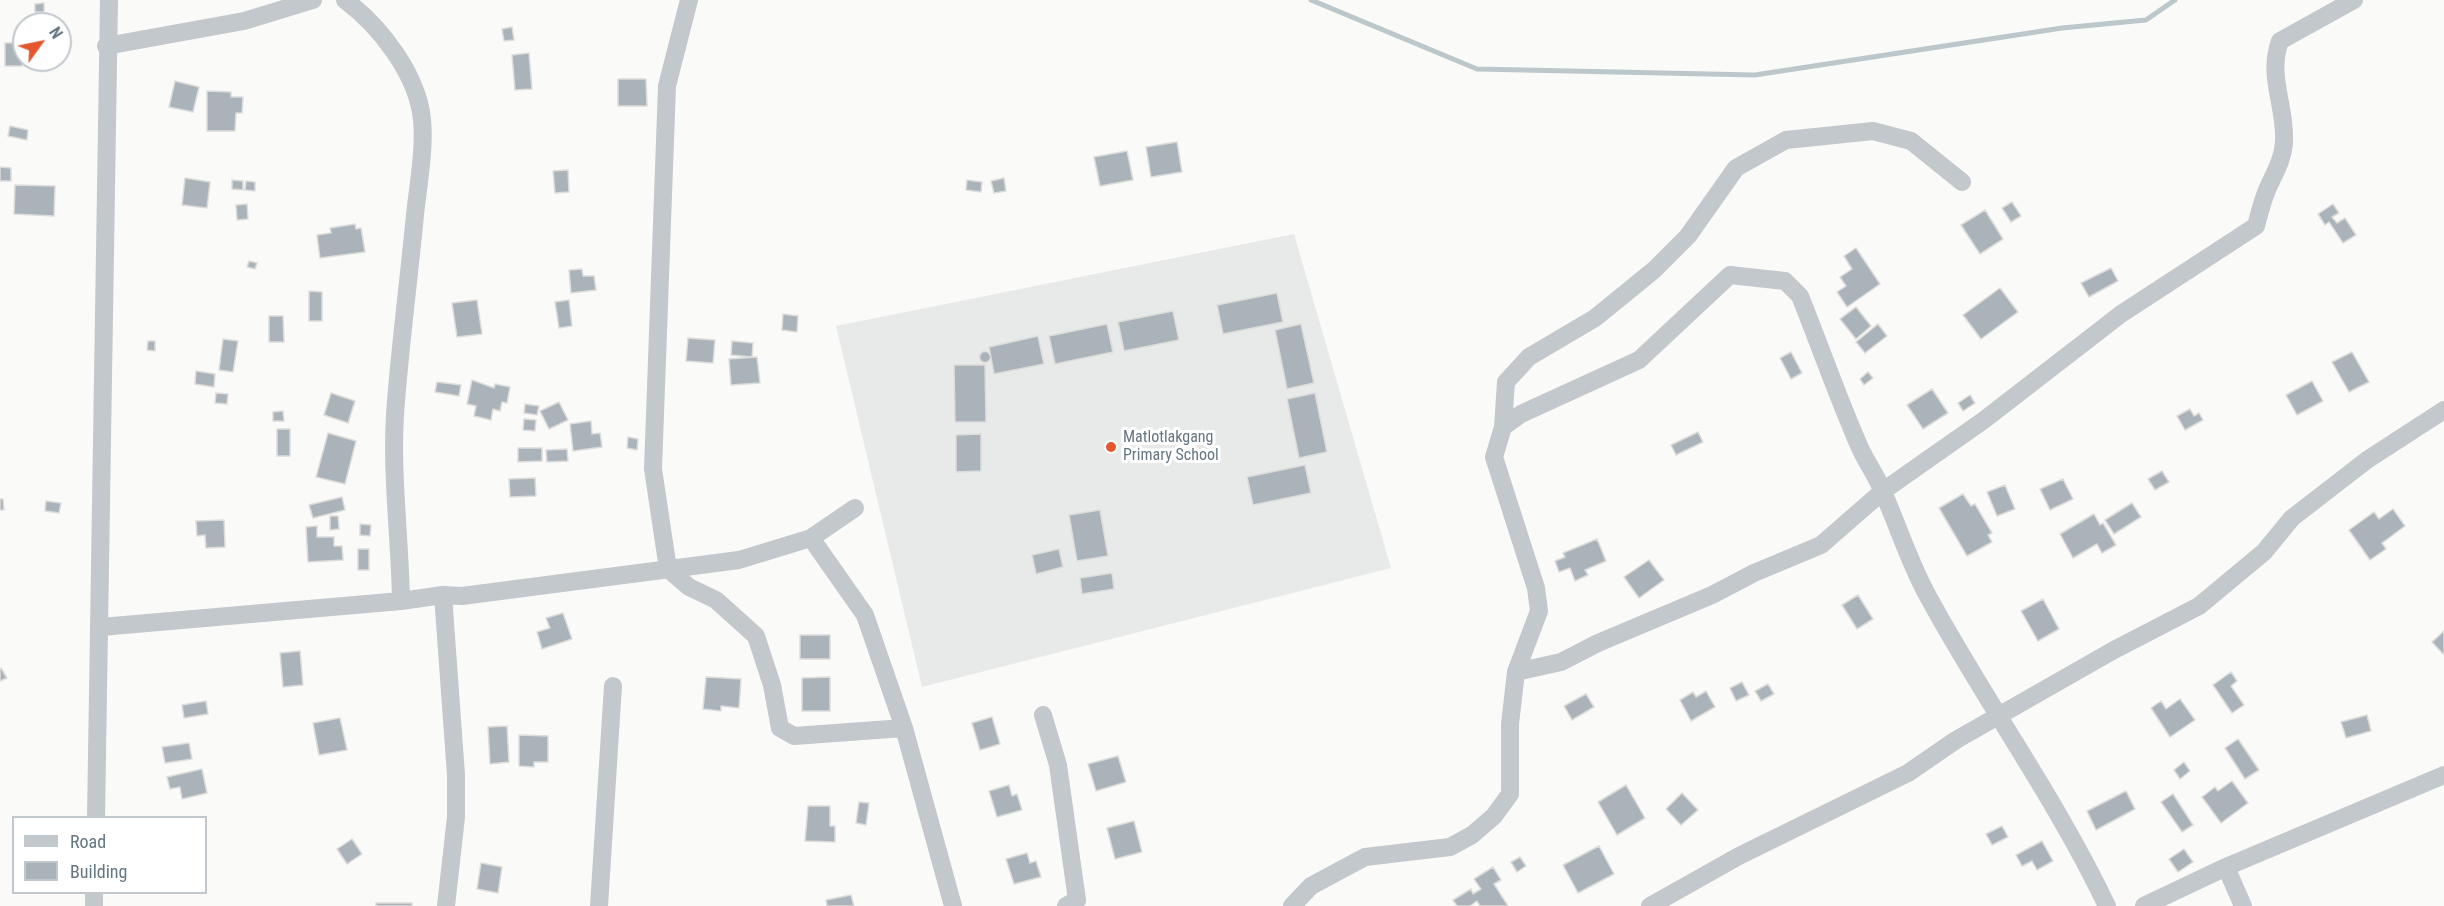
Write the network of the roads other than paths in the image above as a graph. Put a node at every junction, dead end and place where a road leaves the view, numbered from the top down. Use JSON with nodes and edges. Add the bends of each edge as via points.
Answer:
{"nodes":[{"id":1,"x":109,"y":0,"type":"edge"},
{"id":2,"x":313,"y":0,"type":"edge"},
{"id":3,"x":345,"y":0,"type":"edge"},
{"id":4,"x":689,"y":0,"type":"edge"},
{"id":5,"x":2354,"y":0,"type":"edge"},
{"id":6,"x":106,"y":46,"type":"junction"},
{"id":7,"x":1962,"y":182,"type":"dead end"},
{"id":8,"x":2444,"y":410,"type":"edge"},
{"id":9,"x":1503,"y":427,"type":"junction"},
{"id":10,"x":1883,"y":491,"type":"junction"},
{"id":11,"x":855,"y":508,"type":"dead end"},
{"id":12,"x":811,"y":538,"type":"junction"},
{"id":13,"x":668,"y":569,"type":"junction"},
{"id":14,"x":443,"y":595,"type":"junction"},
{"id":15,"x":401,"y":601,"type":"junction"},
{"id":16,"x":101,"y":627,"type":"junction"},
{"id":17,"x":1516,"y":672,"type":"junction"},
{"id":18,"x":613,"y":686,"type":"dead end"},
{"id":19,"x":1043,"y":715,"type":"dead end"},
{"id":20,"x":1999,"y":717,"type":"junction"},
{"id":21,"x":903,"y":728,"type":"junction"},
{"id":22,"x":2444,"y":775,"type":"edge"},
{"id":23,"x":96,"y":816,"type":"edge"},
{"id":24,"x":2226,"y":867,"type":"junction"},
{"id":25,"x":446,"y":906,"type":"edge"},
{"id":26,"x":599,"y":906,"type":"edge"},
{"id":27,"x":953,"y":906,"type":"edge"},
{"id":28,"x":1066,"y":906,"type":"edge"},
{"id":29,"x":1292,"y":906,"type":"edge"},
{"id":30,"x":1650,"y":906,"type":"edge"},
{"id":31,"x":2107,"y":906,"type":"edge"},
{"id":32,"x":2144,"y":906,"type":"edge"},
{"id":33,"x":2242,"y":906,"type":"edge"}],
"edges":[{"from":1,"to":6,"type":"street"},
{"from":2,"to":6,"type":"street","via":[[244,21]]},
{"from":3,"to":15,"type":"street","via":[[364,14],[406,68],[422,119],[396,404],[394,495],[400,539]]},
{"from":4,"to":13,"type":"street","via":[[667,86],[653,469]]},
{"from":5,"to":10,"type":"street","via":[[2280,40],[2274,72],[2284,145],[2256,226],[2121,314],[1984,420]]},
{"from":6,"to":16,"type":"street"},
{"from":7,"to":9,"type":"street","via":[[1911,141],[1874,131],[1786,140],[1736,168],[1688,236],[1654,270],[1595,318],[1529,357],[1506,382]]},
{"from":8,"to":20,"type":"street","via":[[2367,460],[2292,518],[2264,552],[2199,606]]},
{"from":9,"to":10,"type":"street","via":[[1521,414],[1639,360],[1730,275],[1785,281],[1800,296],[1860,449]]},
{"from":9,"to":17,"type":"street","via":[[1494,457],[1536,588],[1539,611]]},
{"from":10,"to":17,"type":"street","via":[[1821,545],[1561,662]]},
{"from":10,"to":20,"type":"street","via":[[1928,597]]},
{"from":11,"to":12,"type":"street"},
{"from":12,"to":13,"type":"street","via":[[739,560]]},
{"from":12,"to":21,"type":"street","via":[[865,615]]},
{"from":13,"to":14,"type":"street","via":[[462,596]]},
{"from":13,"to":21,"type":"street","via":[[689,587],[716,600],[756,636],[772,685],[780,728],[794,736]]},
{"from":14,"to":15,"type":"street"},
{"from":14,"to":25,"type":"street","via":[[456,775],[456,817]]},
{"from":15,"to":16,"type":"street"},
{"from":16,"to":23,"type":"street"},
{"from":17,"to":29,"type":"street","via":[[1510,724],[1510,794],[1494,816],[1450,848],[1365,857],[1311,886]]},
{"from":18,"to":26,"type":"street"},
{"from":19,"to":28,"type":"street","via":[[1058,765],[1077,900]]},
{"from":20,"to":30,"type":"street","via":[[1908,773],[1739,856]]},
{"from":20,"to":31,"type":"street","via":[[2043,786]]},
{"from":21,"to":27,"type":"street"},
{"from":22,"to":24,"type":"street"},
{"from":24,"to":32,"type":"street"},
{"from":24,"to":33,"type":"street"}]}
